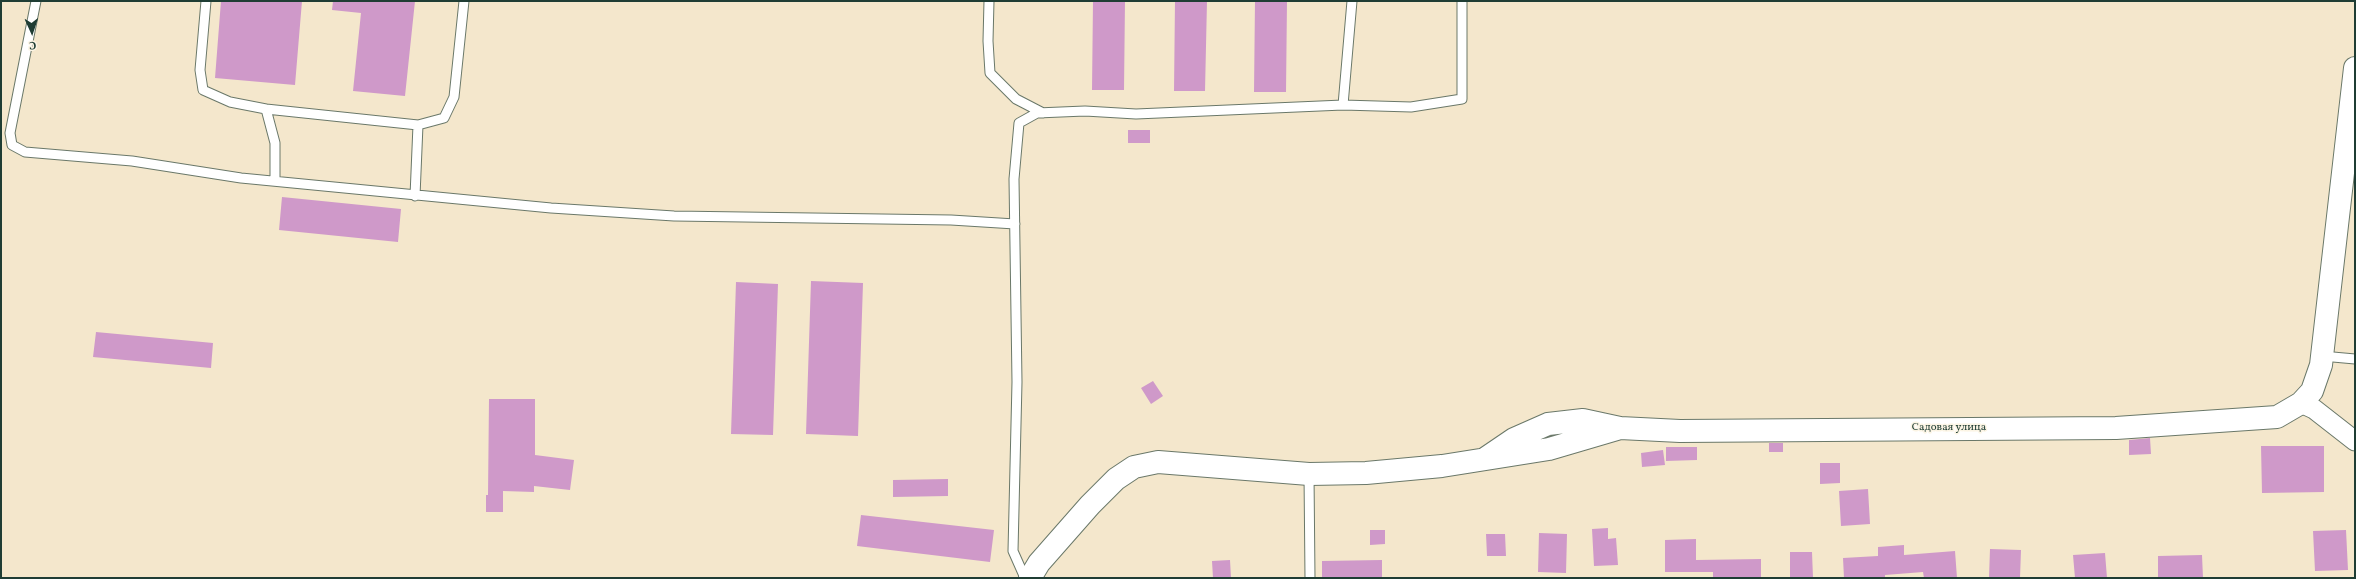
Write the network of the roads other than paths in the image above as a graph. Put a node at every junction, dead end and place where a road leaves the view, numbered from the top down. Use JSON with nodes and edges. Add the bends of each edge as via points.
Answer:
{"nodes":[{"id":1,"x":36,"y":1,"type":"edge"},
{"id":2,"x":206,"y":1,"type":"edge"},
{"id":3,"x":464,"y":1,"type":"edge"},
{"id":4,"x":990,"y":1,"type":"edge"},
{"id":5,"x":1352,"y":1,"type":"edge"},
{"id":6,"x":1462,"y":1,"type":"edge"},
{"id":7,"x":2355,"y":68,"type":"edge"},
{"id":8,"x":1343,"y":105,"type":"junction"},
{"id":9,"x":266,"y":109,"type":"junction"},
{"id":10,"x":1043,"y":113,"type":"junction"},
{"id":11,"x":418,"y":125,"type":"junction"},
{"id":12,"x":275,"y":180,"type":"junction"},
{"id":13,"x":415,"y":196,"type":"junction"},
{"id":14,"x":1015,"y":224,"type":"junction"},
{"id":15,"x":2322,"y":356,"type":"junction"},
{"id":16,"x":2355,"y":359,"type":"edge"},
{"id":17,"x":2301,"y":403,"type":"junction"},
{"id":18,"x":2355,"y":441,"type":"edge"},
{"id":19,"x":1309,"y":474,"type":"junction"},
{"id":20,"x":1025,"y":578,"type":"edge"},
{"id":21,"x":1030,"y":578,"type":"edge"},
{"id":22,"x":1310,"y":578,"type":"edge"}],
"edges":[{"from":1,"to":12,"type":"lane","via":[[10,133],[12,145],[25,152],[132,161],[242,178]]},
{"from":2,"to":9,"type":"lane","via":[[200,70],[203,90],[230,102]]},
{"from":3,"to":11,"type":"lane","via":[[454,97],[444,118]]},
{"from":4,"to":10,"type":"lane","via":[[990,73],[1016,99]]},
{"from":5,"to":8,"type":"lane"},
{"from":6,"to":8,"type":"lane","via":[[1462,99],[1411,106]]},
{"from":7,"to":15,"type":"street"},
{"from":8,"to":10,"type":"lane","via":[[1136,114]]},
{"from":9,"to":11,"type":"lane"},
{"from":9,"to":12,"type":"lane","via":[[275,143]]},
{"from":10,"to":14,"type":"lane","via":[[1019,123],[1014,179]]},
{"from":11,"to":13,"type":"lane"},
{"from":12,"to":13,"type":"lane"},
{"from":13,"to":14,"type":"lane","via":[[674,216],[952,220]]},
{"from":14,"to":20,"type":"lane","via":[[1017,382],[1013,551]]},
{"from":15,"to":16,"type":"lane"},
{"from":15,"to":17,"type":"street","via":[[2312,390]]},
{"from":17,"to":18,"type":"street","via":[[2314,409]]},
{"from":17,"to":19,"type":"street","name":"Садовая улица","via":[[2278,417],[2116,428],[1620,428],[1549,449],[1442,466],[1366,473]]},
{"from":19,"to":21,"type":"street","name":"Садовая улица","via":[[1158,462],[1134,467],[1116,479],[1090,504]]},
{"from":19,"to":22,"type":"lane"}]}
